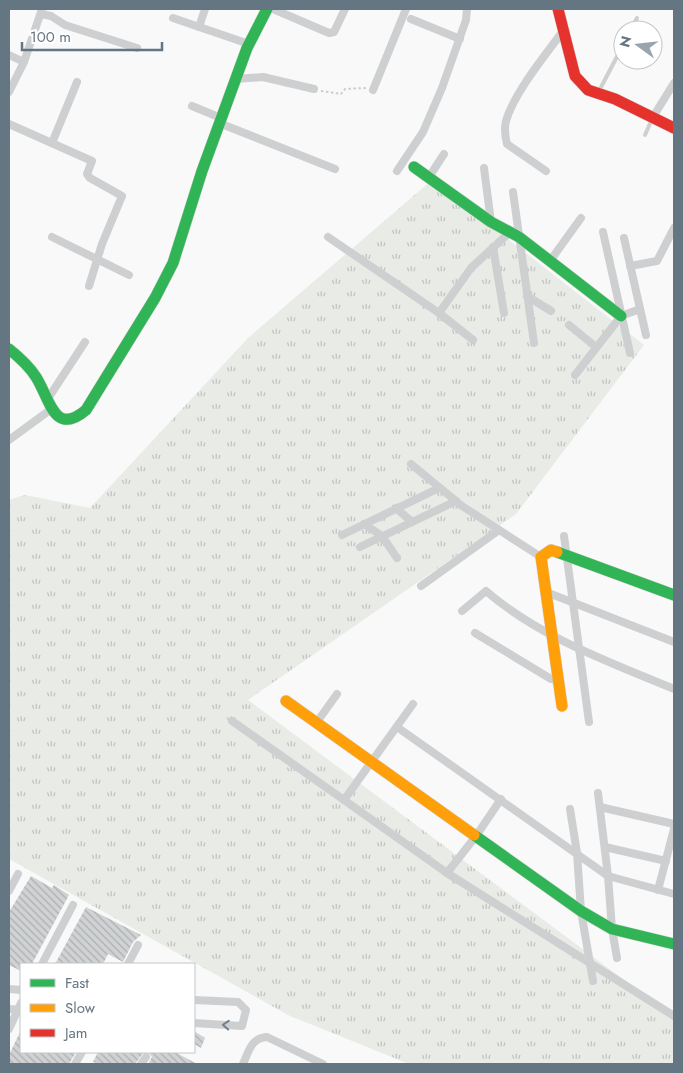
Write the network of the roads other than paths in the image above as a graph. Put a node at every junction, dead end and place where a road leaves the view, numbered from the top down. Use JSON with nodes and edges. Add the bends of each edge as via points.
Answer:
{"nodes":[{"id":1,"x":205,"y":9,"type":"edge"},
{"id":2,"x":267,"y":9,"type":"edge"},
{"id":3,"x":273,"y":9,"type":"edge"},
{"id":4,"x":345,"y":9,"type":"edge"},
{"id":5,"x":406,"y":9,"type":"edge"},
{"id":6,"x":467,"y":9,"type":"edge"},
{"id":7,"x":558,"y":9,"type":"edge"},
{"id":8,"x":42,"y":11,"type":"edge"},
{"id":9,"x":173,"y":18,"type":"dead end"},
{"id":10,"x":412,"y":20,"type":"dead end"},
{"id":11,"x":199,"y":27,"type":"junction"},
{"id":12,"x":563,"y":31,"type":"junction"},
{"id":13,"x":460,"y":39,"type":"junction"},
{"id":14,"x":249,"y":44,"type":"junction"},
{"id":15,"x":137,"y":48,"type":"dead end"},
{"id":16,"x":9,"y":55,"type":"edge"},
{"id":17,"x":24,"y":62,"type":"junction"},
{"id":18,"x":613,"y":64,"type":"edge"},
{"id":19,"x":235,"y":80,"type":"junction"},
{"id":20,"x":77,"y":82,"type":"dead end"},
{"id":21,"x":674,"y":83,"type":"edge"},
{"id":22,"x":314,"y":89,"type":"road end"},
{"id":23,"x":374,"y":90,"type":"road end"},
{"id":24,"x":9,"y":92,"type":"edge"},
{"id":25,"x":598,"y":93,"type":"junction"},
{"id":26,"x":192,"y":106,"type":"dead end"},
{"id":27,"x":653,"y":117,"type":"junction"},
{"id":28,"x":220,"y":120,"type":"junction"},
{"id":29,"x":9,"y":124,"type":"edge"},
{"id":30,"x":674,"y":128,"type":"edge"},
{"id":31,"x":644,"y":135,"type":"dead end"},
{"id":32,"x":52,"y":143,"type":"junction"},
{"id":33,"x":444,"y":154,"type":"dead end"},
{"id":34,"x":414,"y":167,"type":"dead end"},
{"id":35,"x":484,"y":168,"type":"dead end"},
{"id":36,"x":335,"y":169,"type":"dead end"},
{"id":37,"x":397,"y":171,"type":"dead end"},
{"id":38,"x":546,"y":171,"type":"dead end"},
{"id":39,"x":429,"y":177,"type":"junction"},
{"id":40,"x":514,"y":192,"type":"dead end"},
{"id":41,"x":580,"y":218,"type":"dead end"},
{"id":42,"x":491,"y":222,"type":"junction"},
{"id":43,"x":674,"y":228,"type":"edge"},
{"id":44,"x":603,"y":232,"type":"dead end"},
{"id":45,"x":514,"y":234,"type":"junction"},
{"id":46,"x":52,"y":236,"type":"dead end"},
{"id":47,"x":328,"y":237,"type":"dead end"},
{"id":48,"x":624,"y":238,"type":"dead end"},
{"id":49,"x":493,"y":247,"type":"junction"},
{"id":50,"x":97,"y":259,"type":"junction"},
{"id":51,"x":550,"y":261,"type":"junction"},
{"id":52,"x":630,"y":266,"type":"junction"},
{"id":53,"x":128,"y":274,"type":"dead end"},
{"id":54,"x":89,"y":286,"type":"dead end"},
{"id":55,"x":527,"y":296,"type":"junction"},
{"id":56,"x":640,"y":309,"type":"junction"},
{"id":57,"x":550,"y":311,"type":"dead end"},
{"id":58,"x":439,"y":312,"type":"junction"},
{"id":59,"x":504,"y":313,"type":"dead end"},
{"id":60,"x":621,"y":316,"type":"junction"},
{"id":61,"x":569,"y":325,"type":"dead end"},
{"id":62,"x":646,"y":335,"type":"dead end"},
{"id":63,"x":473,"y":340,"type":"dead end"},
{"id":64,"x":85,"y":342,"type":"dead end"},
{"id":65,"x":534,"y":343,"type":"dead end"},
{"id":66,"x":596,"y":347,"type":"junction"},
{"id":67,"x":9,"y":349,"type":"edge"},
{"id":68,"x":630,"y":353,"type":"dead end"},
{"id":69,"x":576,"y":375,"type":"dead end"},
{"id":70,"x":49,"y":405,"type":"junction"},
{"id":71,"x":9,"y":440,"type":"edge"},
{"id":72,"x":411,"y":464,"type":"dead end"},
{"id":73,"x":440,"y":488,"type":"junction"},
{"id":74,"x":456,"y":501,"type":"junction"},
{"id":75,"x":396,"y":508,"type":"junction"},
{"id":76,"x":412,"y":522,"type":"junction"},
{"id":77,"x":364,"y":524,"type":"junction"},
{"id":78,"x":499,"y":530,"type":"junction"},
{"id":79,"x":342,"y":534,"type":"dead end"},
{"id":80,"x":382,"y":536,"type":"junction"},
{"id":81,"x":564,"y":536,"type":"dead end"},
{"id":82,"x":360,"y":547,"type":"dead end"},
{"id":83,"x":566,"y":554,"type":"junction"},
{"id":84,"x":540,"y":557,"type":"junction"},
{"id":85,"x":397,"y":558,"type":"dead end"},
{"id":86,"x":421,"y":586,"type":"dead end"},
{"id":87,"x":546,"y":592,"type":"junction"},
{"id":88,"x":674,"y":596,"type":"edge"},
{"id":89,"x":573,"y":602,"type":"junction"},
{"id":90,"x":462,"y":611,"type":"dead end"},
{"id":91,"x":475,"y":632,"type":"dead end"},
{"id":92,"x":551,"y":633,"type":"junction"},
{"id":93,"x":674,"y":642,"type":"edge"},
{"id":94,"x":580,"y":651,"type":"junction"},
{"id":95,"x":558,"y":680,"type":"junction"},
{"id":96,"x":674,"y":689,"type":"edge"},
{"id":97,"x":337,"y":694,"type":"dead end"},
{"id":98,"x":286,"y":701,"type":"dead end"},
{"id":99,"x":413,"y":704,"type":"dead end"},
{"id":100,"x":562,"y":706,"type":"dead end"},
{"id":101,"x":232,"y":722,"type":"dead end"},
{"id":102,"x":316,"y":722,"type":"junction"},
{"id":103,"x":590,"y":722,"type":"dead end"},
{"id":104,"x":397,"y":728,"type":"junction"},
{"id":105,"x":371,"y":761,"type":"junction"},
{"id":106,"x":598,"y":793,"type":"dead end"},
{"id":107,"x":501,"y":799,"type":"junction"},
{"id":108,"x":344,"y":800,"type":"junction"},
{"id":109,"x":600,"y":807,"type":"junction"},
{"id":110,"x":570,"y":809,"type":"dead end"},
{"id":111,"x":674,"y":824,"type":"edge"},
{"id":112,"x":674,"y":829,"type":"edge"},
{"id":113,"x":476,"y":836,"type":"junction"},
{"id":114,"x":605,"y":847,"type":"junction"},
{"id":115,"x":577,"y":853,"type":"junction"},
{"id":116,"x":666,"y":861,"type":"junction"},
{"id":117,"x":447,"y":873,"type":"junction"},
{"id":118,"x":18,"y":874,"type":"dead end"},
{"id":119,"x":608,"y":876,"type":"junction"},
{"id":120,"x":658,"y":890,"type":"junction"},
{"id":121,"x":9,"y":892,"type":"edge"},
{"id":122,"x":674,"y":894,"type":"edge"},
{"id":123,"x":73,"y":905,"type":"dead end"},
{"id":124,"x":581,"y":911,"type":"junction"},
{"id":125,"x":612,"y":929,"type":"junction"},
{"id":126,"x":674,"y":944,"type":"edge"},
{"id":127,"x":138,"y":945,"type":"dead end"},
{"id":128,"x":617,"y":958,"type":"dead end"},
{"id":129,"x":43,"y":963,"type":"edge"},
{"id":130,"x":129,"y":963,"type":"edge"},
{"id":131,"x":590,"y":964,"type":"junction"},
{"id":132,"x":592,"y":982,"type":"dead end"},
{"id":133,"x":195,"y":1000,"type":"edge"},
{"id":134,"x":20,"y":1008,"type":"edge"},
{"id":135,"x":9,"y":1009,"type":"edge"},
{"id":136,"x":674,"y":1016,"type":"edge"},
{"id":137,"x":195,"y":1022,"type":"edge"},
{"id":138,"x":9,"y":1029,"type":"edge"},
{"id":139,"x":81,"y":1053,"type":"edge"},
{"id":140,"x":75,"y":1064,"type":"edge"},
{"id":141,"x":244,"y":1064,"type":"edge"},
{"id":142,"x":320,"y":1064,"type":"edge"}],
"edges":[{"from":1,"to":11,"type":"street"},
{"from":2,"to":14,"type":"street"},
{"from":3,"to":4,"type":"street","via":[[329,33],[334,32]]},
{"from":5,"to":23,"type":"street"},
{"from":6,"to":13,"type":"street"},
{"from":7,"to":12,"type":"street"},
{"from":8,"to":15,"type":"street","via":[[60,23]]},
{"from":8,"to":17,"type":"street"},
{"from":9,"to":11,"type":"street"},
{"from":10,"to":13,"type":"street"},
{"from":11,"to":14,"type":"street"},
{"from":12,"to":25,"type":"street","via":[[575,76],[588,90]]},
{"from":12,"to":38,"type":"street","via":[[530,75],[506,119],[508,144]]},
{"from":13,"to":37,"type":"street","via":[[422,132]]},
{"from":14,"to":19,"type":"street"},
{"from":16,"to":17,"type":"street"},
{"from":17,"to":24,"type":"street"},
{"from":18,"to":25,"type":"lane"},
{"from":19,"to":22,"type":"street","via":[[264,77]]},
{"from":19,"to":28,"type":"street"},
{"from":20,"to":32,"type":"street"},
{"from":21,"to":27,"type":"street"},
{"from":25,"to":27,"type":"street"},
{"from":26,"to":28,"type":"street"},
{"from":27,"to":30,"type":"street"},
{"from":27,"to":31,"type":"lane"},
{"from":28,"to":36,"type":"street"},
{"from":28,"to":70,"type":"street","via":[[173,263],[155,298],[80,417],[60,418]]},
{"from":29,"to":32,"type":"street"},
{"from":32,"to":50,"type":"street","via":[[92,161],[87,174],[90,178],[122,196]]},
{"from":33,"to":39,"type":"street"},
{"from":34,"to":39,"type":"street"},
{"from":35,"to":42,"type":"street"},
{"from":39,"to":42,"type":"street"},
{"from":40,"to":45,"type":"street"},
{"from":41,"to":51,"type":"street"},
{"from":42,"to":45,"type":"street"},
{"from":43,"to":52,"type":"street","via":[[657,261]]},
{"from":44,"to":60,"type":"street"},
{"from":45,"to":49,"type":"street"},
{"from":45,"to":51,"type":"street"},
{"from":45,"to":55,"type":"street"},
{"from":46,"to":50,"type":"street"},
{"from":47,"to":58,"type":"street"},
{"from":48,"to":52,"type":"street"},
{"from":49,"to":58,"type":"street","via":[[471,268]]},
{"from":49,"to":59,"type":"street"},
{"from":50,"to":53,"type":"street"},
{"from":50,"to":54,"type":"street"},
{"from":51,"to":60,"type":"street"},
{"from":52,"to":56,"type":"street"},
{"from":55,"to":57,"type":"street"},
{"from":55,"to":65,"type":"street"},
{"from":56,"to":60,"type":"street"},
{"from":56,"to":62,"type":"street"},
{"from":58,"to":63,"type":"street"},
{"from":60,"to":66,"type":"street"},
{"from":60,"to":68,"type":"street"},
{"from":61,"to":66,"type":"street"},
{"from":64,"to":70,"type":"street"},
{"from":66,"to":69,"type":"street"},
{"from":67,"to":70,"type":"street","via":[[35,375]]},
{"from":70,"to":71,"type":"street"},
{"from":72,"to":73,"type":"street"},
{"from":73,"to":74,"type":"street"},
{"from":73,"to":75,"type":"street"},
{"from":74,"to":76,"type":"street"},
{"from":74,"to":78,"type":"street"},
{"from":75,"to":76,"type":"street"},
{"from":75,"to":77,"type":"street"},
{"from":76,"to":80,"type":"street"},
{"from":77,"to":79,"type":"street"},
{"from":77,"to":80,"type":"street"},
{"from":78,"to":84,"type":"street"},
{"from":78,"to":86,"type":"street"},
{"from":80,"to":82,"type":"street"},
{"from":80,"to":85,"type":"street"},
{"from":81,"to":83,"type":"street"},
{"from":83,"to":84,"type":"street","via":[[551,550]]},
{"from":83,"to":88,"type":"street"},
{"from":83,"to":89,"type":"street"},
{"from":84,"to":87,"type":"street"},
{"from":87,"to":89,"type":"street"},
{"from":87,"to":92,"type":"street"},
{"from":89,"to":93,"type":"street"},
{"from":89,"to":94,"type":"street"},
{"from":90,"to":92,"type":"street","via":[[486,591],[509,611]]},
{"from":91,"to":95,"type":"street","via":[[551,680]]},
{"from":92,"to":94,"type":"street"},
{"from":92,"to":95,"type":"street"},
{"from":94,"to":96,"type":"street"},
{"from":94,"to":103,"type":"street"},
{"from":95,"to":100,"type":"street"},
{"from":97,"to":102,"type":"street"},
{"from":98,"to":102,"type":"street"},
{"from":99,"to":104,"type":"street"},
{"from":101,"to":108,"type":"street"},
{"from":102,"to":105,"type":"street"},
{"from":104,"to":105,"type":"street"},
{"from":104,"to":107,"type":"street"},
{"from":105,"to":108,"type":"street"},
{"from":105,"to":113,"type":"street"},
{"from":106,"to":109,"type":"street"},
{"from":107,"to":113,"type":"street"},
{"from":107,"to":115,"type":"street"},
{"from":108,"to":117,"type":"street"},
{"from":109,"to":111,"type":"street"},
{"from":109,"to":114,"type":"street"},
{"from":110,"to":115,"type":"street"},
{"from":112,"to":116,"type":"street"},
{"from":113,"to":117,"type":"street"},
{"from":113,"to":124,"type":"street"},
{"from":114,"to":116,"type":"street"},
{"from":114,"to":119,"type":"street"},
{"from":115,"to":119,"type":"street"},
{"from":115,"to":124,"type":"street"},
{"from":116,"to":120,"type":"street"},
{"from":117,"to":131,"type":"street"},
{"from":118,"to":121,"type":"street"},
{"from":119,"to":120,"type":"street"},
{"from":119,"to":125,"type":"street"},
{"from":120,"to":122,"type":"street"},
{"from":123,"to":129,"type":"street"},
{"from":124,"to":125,"type":"street"},
{"from":124,"to":131,"type":"street"},
{"from":125,"to":126,"type":"street"},
{"from":125,"to":128,"type":"street"},
{"from":127,"to":130,"type":"street"},
{"from":131,"to":132,"type":"street"},
{"from":131,"to":136,"type":"street"},
{"from":133,"to":137,"type":"street","one_way":true,"via":[[238,1002],[246,1010],[242,1026]]},
{"from":134,"to":135,"type":"street"},
{"from":134,"to":138,"type":"street"},
{"from":139,"to":140,"type":"street"},
{"from":141,"to":142,"type":"street","via":[[253,1043],[267,1037]]}]}
